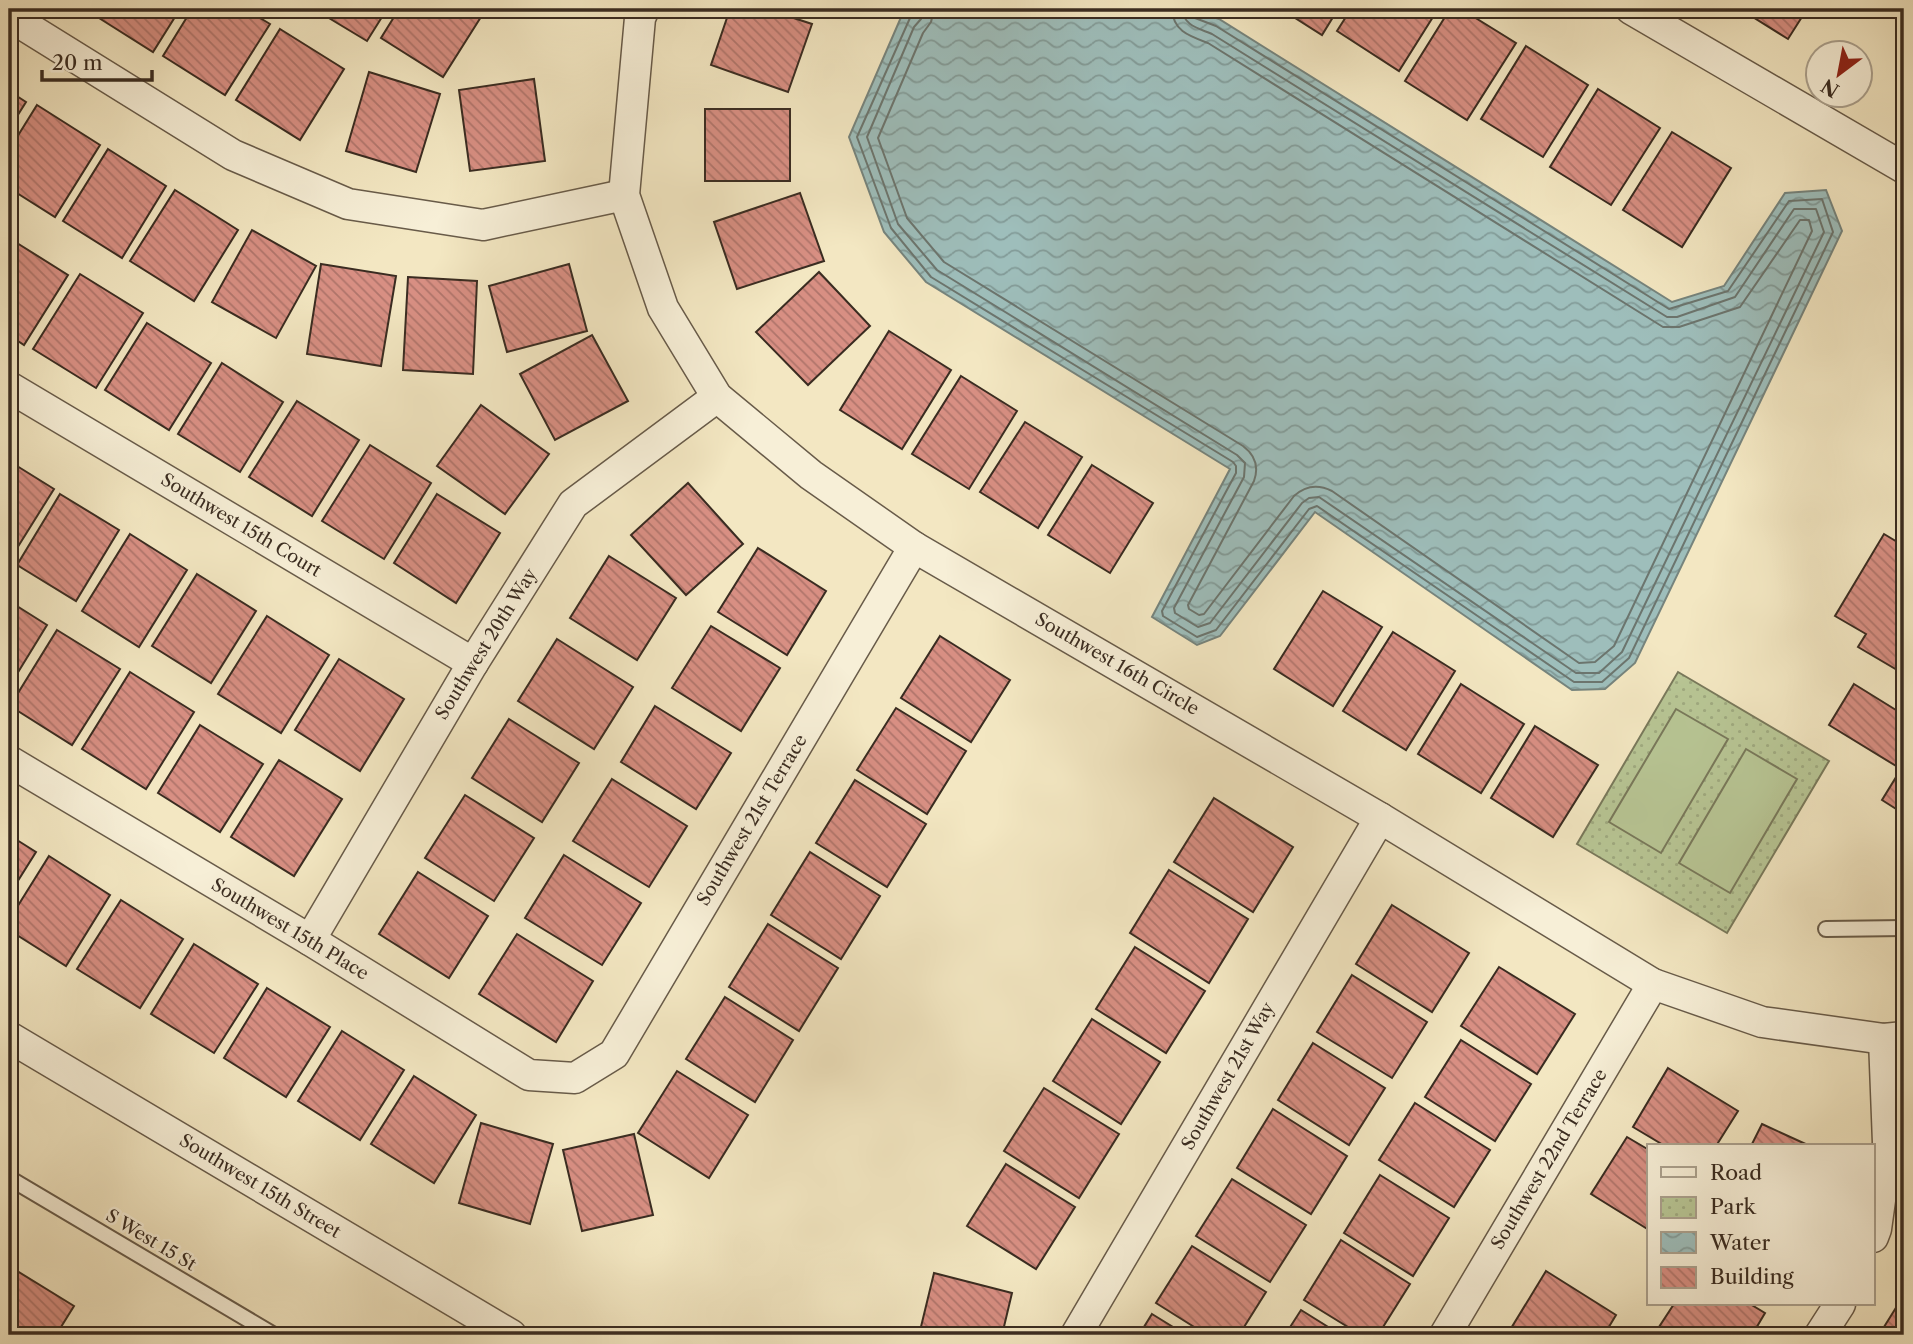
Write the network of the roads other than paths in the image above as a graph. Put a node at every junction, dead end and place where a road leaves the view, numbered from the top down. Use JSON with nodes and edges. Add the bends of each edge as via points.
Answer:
{"nodes":[{"id":1,"x":1631,"y":9,"type":"edge"},
{"id":2,"x":636,"y":12,"type":"edge"},
{"id":3,"x":9,"y":16,"type":"edge"},
{"id":4,"x":1904,"y":169,"type":"edge"},
{"id":5,"x":624,"y":195,"type":"junction"},
{"id":6,"x":9,"y":387,"type":"edge"},
{"id":7,"x":717,"y":397,"type":"junction"},
{"id":8,"x":914,"y":547,"type":"junction"},
{"id":9,"x":473,"y":663,"type":"junction"},
{"id":10,"x":9,"y":761,"type":"edge"},
{"id":11,"x":1380,"y":818,"type":"junction"},
{"id":12,"x":1904,"y":928,"type":"edge"},
{"id":13,"x":1826,"y":929,"type":"dead end"},
{"id":14,"x":310,"y":940,"type":"junction"},
{"id":15,"x":1653,"y":984,"type":"junction"},
{"id":16,"x":9,"y":1037,"type":"edge"},
{"id":17,"x":1894,"y":1038,"type":"edge"},
{"id":18,"x":575,"y":1078,"type":"joint"},
{"id":19,"x":9,"y":1178,"type":"edge"},
{"id":20,"x":1874,"y":1235,"type":"edge"},
{"id":21,"x":1839,"y":1306,"type":"edge"},
{"id":22,"x":274,"y":1335,"type":"edge"},
{"id":23,"x":511,"y":1335,"type":"edge"},
{"id":24,"x":1076,"y":1335,"type":"edge"},
{"id":25,"x":1445,"y":1335,"type":"edge"},
{"id":26,"x":1820,"y":1335,"type":"edge"}],
"edges":[{"from":1,"to":4,"type":"street"},
{"from":2,"to":5,"type":"street","name":"Southwest 16th Circle"},
{"from":3,"to":5,"type":"street","via":[[233,155],[348,204],[483,225]]},
{"from":5,"to":7,"type":"street","name":"Southwest 16th Circle","via":[[663,308]]},
{"from":6,"to":9,"type":"street","name":"Southwest 15th Court"},
{"from":7,"to":8,"type":"street","name":"Southwest 16th Circle","via":[[811,475]]},
{"from":7,"to":9,"type":"street","name":"Southwest 20th Way","via":[[573,504]]},
{"from":8,"to":11,"type":"street","name":"Southwest 16th Circle"},
{"from":8,"to":18,"type":"street","name":"Southwest 21st Terrace","via":[[614,1054]]},
{"from":9,"to":14,"type":"street","name":"Southwest 20th Way"},
{"from":10,"to":14,"type":"street","name":"Southwest 15th Place"},
{"from":11,"to":15,"type":"street","name":"Southwest 16th Circle"},
{"from":11,"to":24,"type":"street","name":"Southwest 21st Way"},
{"from":12,"to":13,"type":"lane"},
{"from":14,"to":18,"type":"street","name":"Southwest 15th Place","via":[[529,1075]]},
{"from":15,"to":17,"type":"street","name":"Southwest 16th Circle","via":[[1762,1022]]},
{"from":15,"to":25,"type":"street","name":"Southwest 22nd Terrace"},
{"from":16,"to":23,"type":"street","name":"Southwest 15th Street"},
{"from":17,"to":20,"type":"street","via":[[1888,1143]]},
{"from":19,"to":22,"type":"lane","name":"S West 15 St"},
{"from":21,"to":26,"type":"street"}]}
